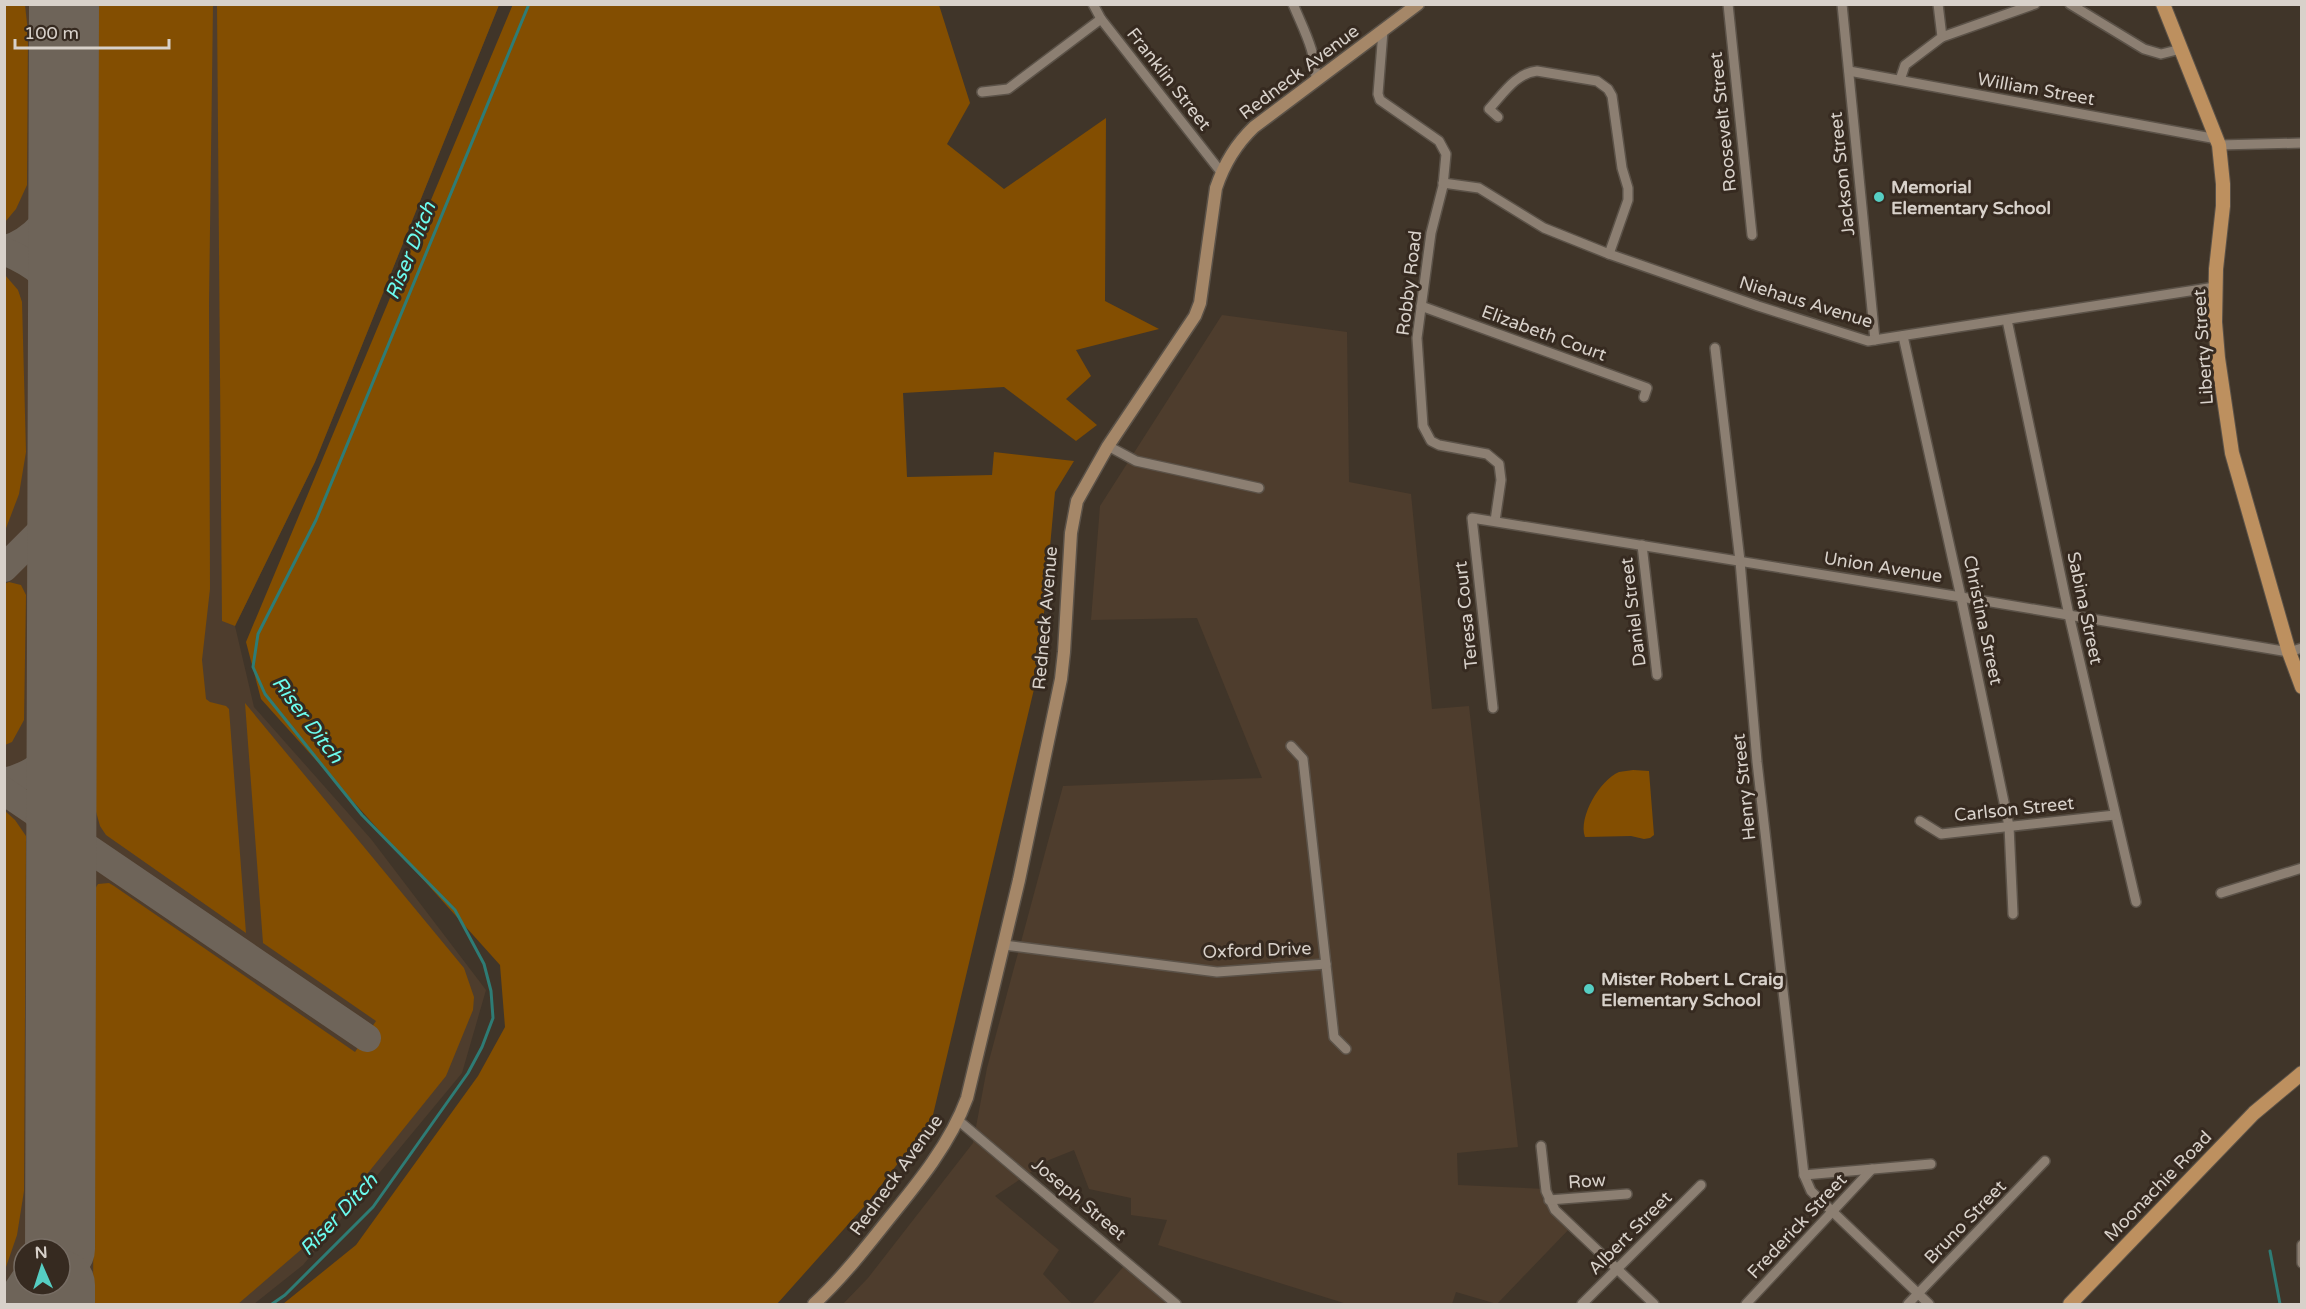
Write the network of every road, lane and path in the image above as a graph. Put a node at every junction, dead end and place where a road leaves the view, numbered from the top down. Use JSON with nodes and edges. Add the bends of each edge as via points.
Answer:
{"nodes":[{"id":1,"x":1093,"y":4,"type":"edge"},
{"id":2,"x":1293,"y":4,"type":"edge"},
{"id":3,"x":1418,"y":4,"type":"edge"},
{"id":4,"x":1728,"y":4,"type":"edge"},
{"id":5,"x":1842,"y":4,"type":"edge"},
{"id":6,"x":1938,"y":4,"type":"edge"},
{"id":7,"x":2035,"y":4,"type":"edge"},
{"id":8,"x":2070,"y":4,"type":"edge"},
{"id":9,"x":2163,"y":4,"type":"edge"},
{"id":10,"x":1403,"y":10,"type":"edge"},
{"id":11,"x":1101,"y":19,"type":"junction"},
{"id":12,"x":1383,"y":31,"type":"junction"},
{"id":13,"x":1942,"y":37,"type":"junction"},
{"id":14,"x":2181,"y":49,"type":"junction"},
{"id":15,"x":1849,"y":71,"type":"junction"},
{"id":16,"x":1900,"y":80,"type":"junction"},
{"id":17,"x":1316,"y":82,"type":"junction"},
{"id":18,"x":982,"y":92,"type":"dead end"},
{"id":19,"x":1498,"y":117,"type":"dead end"},
{"id":20,"x":2218,"y":142,"type":"junction"},
{"id":21,"x":2301,"y":143,"type":"edge"},
{"id":22,"x":1221,"y":172,"type":"junction"},
{"id":23,"x":1443,"y":183,"type":"junction"},
{"id":24,"x":1752,"y":235,"type":"dead end"},
{"id":25,"x":1609,"y":254,"type":"junction"},
{"id":26,"x":2215,"y":287,"type":"junction"},
{"id":27,"x":1421,"y":306,"type":"junction"},
{"id":28,"x":2007,"y":320,"type":"junction"},
{"id":29,"x":1904,"y":336,"type":"junction"},
{"id":30,"x":1875,"y":340,"type":"junction"},
{"id":31,"x":1715,"y":348,"type":"dead end"},
{"id":32,"x":1644,"y":397,"type":"dead end"},
{"id":33,"x":1108,"y":446,"type":"junction"},
{"id":34,"x":1259,"y":488,"type":"dead end"},
{"id":35,"x":1472,"y":518,"type":"joint"},
{"id":36,"x":1495,"y":521,"type":"junction"},
{"id":37,"x":1642,"y":545,"type":"junction"},
{"id":38,"x":1740,"y":561,"type":"junction"},
{"id":39,"x":1961,"y":597,"type":"junction"},
{"id":40,"x":2069,"y":615,"type":"junction"},
{"id":41,"x":2295,"y":650,"type":"edge"},
{"id":42,"x":1657,"y":675,"type":"dead end"},
{"id":43,"x":2301,"y":687,"type":"edge"},
{"id":44,"x":1493,"y":708,"type":"dead end"},
{"id":45,"x":1291,"y":746,"type":"dead end"},
{"id":46,"x":2115,"y":815,"type":"junction"},
{"id":47,"x":1920,"y":821,"type":"dead end"},
{"id":48,"x":2009,"y":826,"type":"junction"},
{"id":49,"x":2301,"y":868,"type":"edge"},
{"id":50,"x":2221,"y":893,"type":"dead end"},
{"id":51,"x":2136,"y":902,"type":"dead end"},
{"id":52,"x":2013,"y":914,"type":"dead end"},
{"id":53,"x":1004,"y":945,"type":"junction"},
{"id":54,"x":1326,"y":964,"type":"junction"},
{"id":55,"x":1346,"y":1049,"type":"dead end"},
{"id":56,"x":2301,"y":1073,"type":"edge"},
{"id":57,"x":959,"y":1121,"type":"junction"},
{"id":58,"x":1541,"y":1146,"type":"dead end"},
{"id":59,"x":2045,"y":1161,"type":"dead end"},
{"id":60,"x":1931,"y":1164,"type":"dead end"},
{"id":61,"x":1872,"y":1169,"type":"junction"},
{"id":62,"x":1804,"y":1175,"type":"junction"},
{"id":63,"x":1701,"y":1185,"type":"dead end"},
{"id":64,"x":1627,"y":1194,"type":"dead end"},
{"id":65,"x":1549,"y":1200,"type":"junction"},
{"id":66,"x":1832,"y":1212,"type":"junction"},
{"id":67,"x":2301,"y":1245,"type":"edge"},
{"id":68,"x":2301,"y":1263,"type":"edge"},
{"id":69,"x":1617,"y":1269,"type":"junction"},
{"id":70,"x":1918,"y":1294,"type":"junction"},
{"id":71,"x":814,"y":1305,"type":"edge"},
{"id":72,"x":1176,"y":1305,"type":"edge"},
{"id":73,"x":1582,"y":1305,"type":"edge"},
{"id":74,"x":1654,"y":1305,"type":"edge"},
{"id":75,"x":1746,"y":1305,"type":"edge"},
{"id":76,"x":1908,"y":1305,"type":"edge"},
{"id":77,"x":1929,"y":1305,"type":"edge"},
{"id":78,"x":2070,"y":1305,"type":"edge"}],
"edges":[{"from":1,"to":11,"type":"street","name":"Franklin Street"},
{"from":2,"to":17,"type":"street","via":[[1313,51]]},
{"from":3,"to":10,"type":"street","name":"Redneck Avenue"},
{"from":4,"to":24,"type":"street","name":"Roosevelt Street"},
{"from":5,"to":15,"type":"street","name":"Jackson Street"},
{"from":6,"to":13,"type":"street"},
{"from":7,"to":13,"type":"street"},
{"from":8,"to":14,"type":"street","via":[[2144,49],[2161,54]]},
{"from":9,"to":14,"type":"main road","name":"Liberty Street"},
{"from":10,"to":12,"type":"street","name":"Redneck Avenue"},
{"from":11,"to":18,"type":"street","via":[[1008,89]]},
{"from":11,"to":22,"type":"street","name":"Franklin Street"},
{"from":12,"to":17,"type":"street","name":"Redneck Avenue"},
{"from":12,"to":23,"type":"street","name":"Robby Road","via":[[1380,100],[1439,141],[1446,154]]},
{"from":13,"to":16,"type":"street","via":[[1905,65]]},
{"from":14,"to":20,"type":"main road","name":"Liberty Street"},
{"from":15,"to":16,"type":"street","name":"William Street"},
{"from":15,"to":30,"type":"street","name":"Jackson Street"},
{"from":16,"to":20,"type":"street","name":"William Street"},
{"from":17,"to":22,"type":"street","name":"Redneck Avenue","via":[[1254,127]]},
{"from":19,"to":25,"type":"street","via":[[1489,110],[1521,75],[1529,72],[1538,70],[1597,81],[1608,88],[1628,188],[1628,200]]},
{"from":20,"to":21,"type":"street","name":"William Street"},
{"from":20,"to":26,"type":"main road","name":"Liberty Street","via":[[2223,206]]},
{"from":22,"to":33,"type":"street","name":"Redneck Avenue","via":[[1195,316]]},
{"from":23,"to":25,"type":"street","name":"Niehaus Avenue","via":[[1479,188],[1544,228]]},
{"from":23,"to":27,"type":"street","name":"Robby Road","via":[[1431,233]]},
{"from":25,"to":30,"type":"street","name":"Niehaus Avenue","via":[[1769,310]]},
{"from":26,"to":28,"type":"street","name":"Niehaus Avenue"},
{"from":26,"to":41,"type":"main road","name":"Liberty Street","via":[[2218,358],[2232,453]]},
{"from":27,"to":32,"type":"street","name":"Elizabeth Court","via":[[1647,388]]},
{"from":27,"to":36,"type":"street","name":"Robby Road","via":[[1417,338],[1423,426],[1431,441],[1439,446],[1487,454],[1499,464],[1501,480]]},
{"from":28,"to":29,"type":"street","name":"Niehaus Avenue"},
{"from":28,"to":40,"type":"street","name":"Sabina Street"},
{"from":29,"to":30,"type":"street","name":"Niehaus Avenue"},
{"from":29,"to":39,"type":"street","name":"Christina Street"},
{"from":31,"to":38,"type":"street","name":"Henry Street"},
{"from":33,"to":34,"type":"street","via":[[1136,461]]},
{"from":33,"to":53,"type":"street","name":"Redneck Avenue","via":[[1084,487],[1073,517],[1061,679]]},
{"from":35,"to":36,"type":"street","name":"Union Avenue"},
{"from":35,"to":44,"type":"street","name":"Teresa Court"},
{"from":36,"to":37,"type":"street","name":"Union Avenue"},
{"from":37,"to":38,"type":"street","name":"Union Avenue"},
{"from":37,"to":42,"type":"street","name":"Daniel Street"},
{"from":38,"to":39,"type":"street","name":"Union Avenue"},
{"from":38,"to":62,"type":"street","name":"Henry Street","via":[[1757,762]]},
{"from":39,"to":40,"type":"street","name":"Union Avenue"},
{"from":39,"to":48,"type":"street","name":"Christina Street"},
{"from":40,"to":41,"type":"street","name":"Union Avenue"},
{"from":40,"to":46,"type":"street","name":"Sabina Street"},
{"from":41,"to":43,"type":"main road","name":"Liberty Street"},
{"from":45,"to":54,"type":"street","name":"Oxford Drive","via":[[1303,759]]},
{"from":46,"to":48,"type":"street","name":"Carlson Street"},
{"from":46,"to":51,"type":"street","name":"Sabina Street"},
{"from":47,"to":48,"type":"street","name":"Carlson Street","via":[[1941,834]]},
{"from":48,"to":52,"type":"street","name":"Christina Street"},
{"from":49,"to":50,"type":"street"},
{"from":53,"to":54,"type":"street","name":"Oxford Drive","via":[[1217,972]]},
{"from":53,"to":57,"type":"street","name":"Redneck Avenue"},
{"from":54,"to":55,"type":"street","via":[[1334,1037]]},
{"from":56,"to":78,"type":"main road","name":"Moonachie Road","via":[[2221,1146]]},
{"from":57,"to":71,"type":"street","name":"Redneck Avenue","via":[[914,1188]]},
{"from":57,"to":72,"type":"street","name":"Joseph Street"},
{"from":58,"to":65,"type":"street"},
{"from":59,"to":70,"type":"street","name":"Bruno Street"},
{"from":60,"to":61,"type":"street"},
{"from":61,"to":62,"type":"street"},
{"from":61,"to":66,"type":"street","name":"Frederick Street"},
{"from":62,"to":66,"type":"street","name":"Henry Street","via":[[1811,1191]]},
{"from":63,"to":69,"type":"street","name":"Albert Street"},
{"from":64,"to":65,"type":"street","name":"Row"},
{"from":65,"to":69,"type":"street","via":[[1560,1216]]},
{"from":66,"to":70,"type":"street","name":"Henry Street"},
{"from":66,"to":75,"type":"street","name":"Frederick Street"},
{"from":67,"to":68,"type":"street"},
{"from":69,"to":73,"type":"street","name":"Albert Street"},
{"from":69,"to":74,"type":"street"},
{"from":70,"to":76,"type":"street","name":"Bruno Street"},
{"from":70,"to":77,"type":"street","name":"Henry Street"}]}
